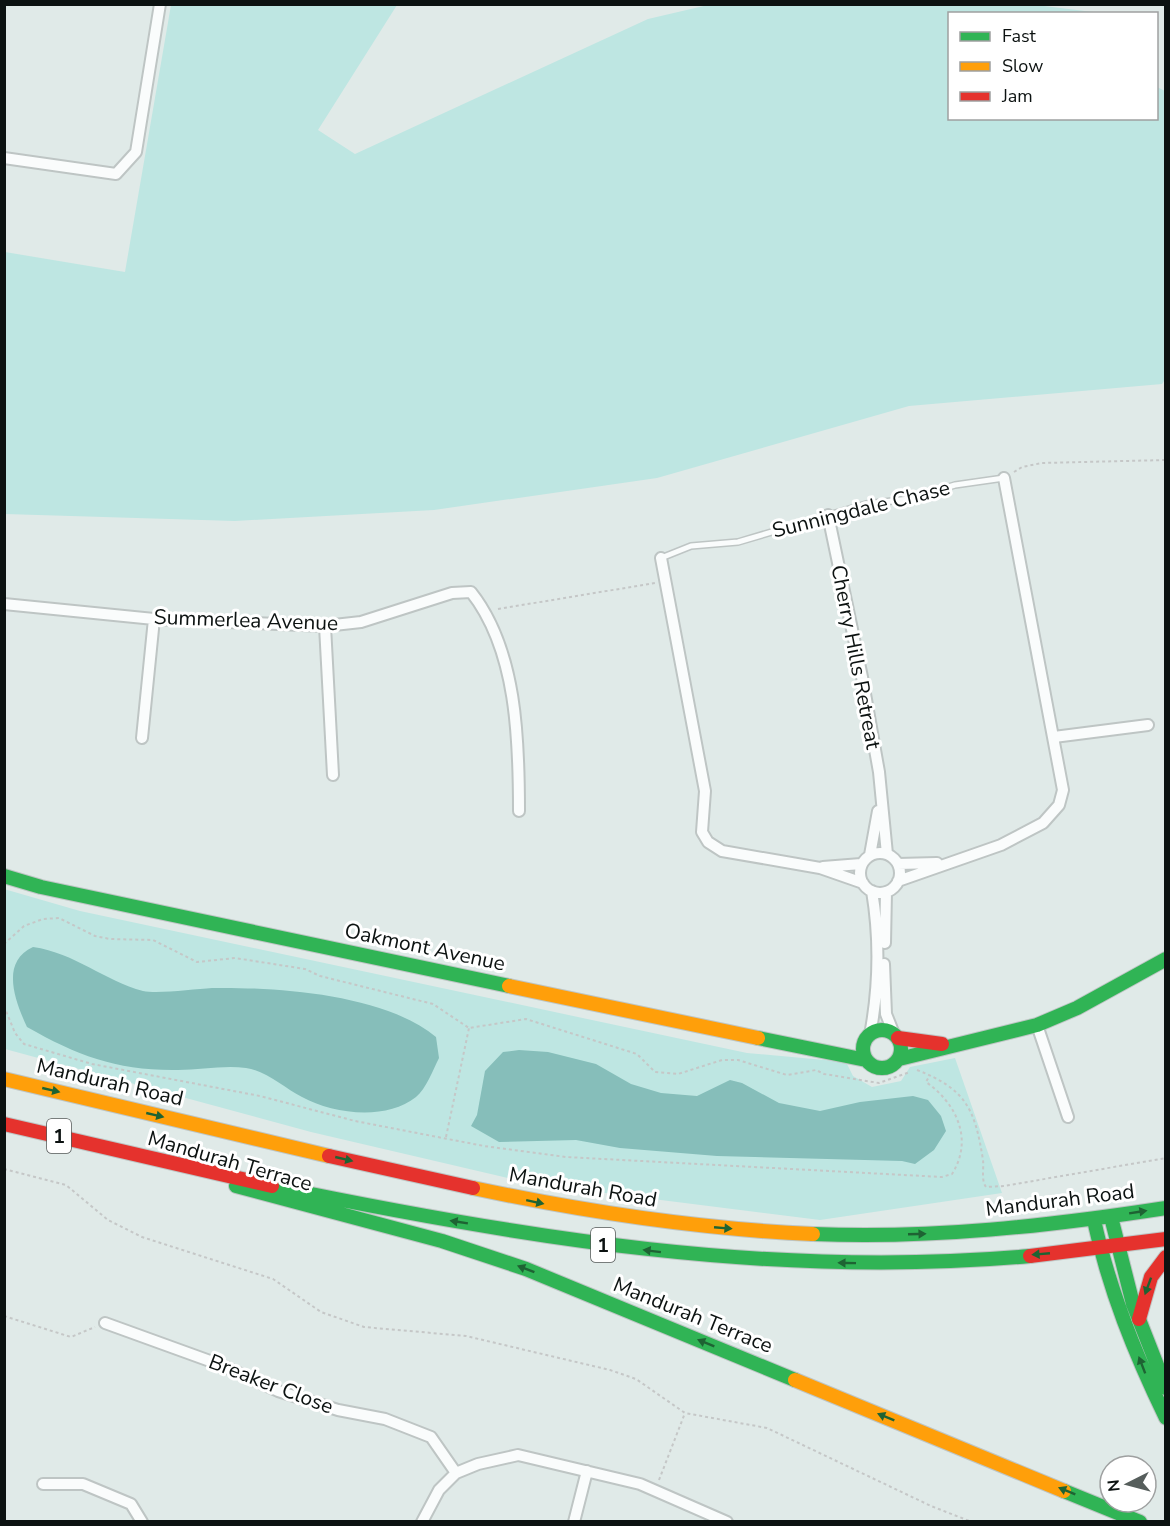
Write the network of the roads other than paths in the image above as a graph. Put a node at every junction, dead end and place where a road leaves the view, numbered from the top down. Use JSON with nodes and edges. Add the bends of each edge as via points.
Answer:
{"nodes":[{"id":1,"x":160,"y":4,"type":"edge"},
{"id":2,"x":4,"y":158,"type":"edge"},
{"id":3,"x":1004,"y":478,"type":"joint"},
{"id":4,"x":828,"y":514,"type":"junction"},
{"id":5,"x":661,"y":558,"type":"joint"},
{"id":6,"x":4,"y":604,"type":"edge"},
{"id":7,"x":154,"y":618,"type":"junction"},
{"id":8,"x":325,"y":626,"type":"junction"},
{"id":9,"x":1148,"y":725,"type":"dead end"},
{"id":10,"x":1053,"y":737,"type":"junction"},
{"id":11,"x":142,"y":738,"type":"dead end"},
{"id":12,"x":333,"y":775,"type":"dead end"},
{"id":13,"x":880,"y":799,"type":"junction"},
{"id":14,"x":519,"y":811,"type":"dead end"},
{"id":15,"x":887,"y":854,"type":"junction"},
{"id":16,"x":870,"y":855,"type":"junction"},
{"id":17,"x":943,"y":863,"type":"junction"},
{"id":18,"x":861,"y":864,"type":"junction"},
{"id":19,"x":898,"y":864,"type":"junction"},
{"id":20,"x":820,"y":868,"type":"junction"},
{"id":21,"x":4,"y":876,"type":"edge"},
{"id":22,"x":898,"y":881,"type":"junction"},
{"id":23,"x":863,"y":883,"type":"junction"},
{"id":24,"x":872,"y":891,"type":"junction"},
{"id":25,"x":886,"y":892,"type":"junction"},
{"id":26,"x":1166,"y":959,"type":"edge"},
{"id":27,"x":1037,"y":1025,"type":"junction"},
{"id":28,"x":896,"y":1036,"type":"junction"},
{"id":29,"x":867,"y":1038,"type":"junction"},
{"id":30,"x":948,"y":1046,"type":"junction"},
{"id":31,"x":837,"y":1053,"type":"junction"},
{"id":32,"x":899,"y":1059,"type":"junction"},
{"id":33,"x":866,"y":1060,"type":"junction"},
{"id":34,"x":4,"y":1079,"type":"edge"},
{"id":35,"x":1068,"y":1117,"type":"dead end"},
{"id":36,"x":4,"y":1124,"type":"edge"},
{"id":37,"x":114,"y":1149,"type":"junction"},
{"id":38,"x":1166,"y":1208,"type":"edge"},
{"id":39,"x":1111,"y":1217,"type":"junction"},
{"id":40,"x":1094,"y":1220,"type":"junction"},
{"id":41,"x":1166,"y":1239,"type":"edge"},
{"id":42,"x":1117,"y":1246,"type":"junction"},
{"id":43,"x":1100,"y":1249,"type":"junction"},
{"id":44,"x":1166,"y":1257,"type":"edge"},
{"id":45,"x":1139,"y":1319,"type":"junction"},
{"id":46,"x":105,"y":1323,"type":"road end"},
{"id":47,"x":1166,"y":1388,"type":"edge"},
{"id":48,"x":1166,"y":1418,"type":"edge"},
{"id":49,"x":587,"y":1471,"type":"junction"},
{"id":50,"x":456,"y":1473,"type":"junction"},
{"id":51,"x":43,"y":1484,"type":"dead end"},
{"id":52,"x":142,"y":1521,"type":"edge"},
{"id":53,"x":422,"y":1521,"type":"edge"},
{"id":54,"x":574,"y":1521,"type":"edge"},
{"id":55,"x":727,"y":1521,"type":"edge"},
{"id":56,"x":1140,"y":1521,"type":"edge"}],
"edges":[{"from":1,"to":2,"type":"street","via":[[136,152],[116,174]]},
{"from":3,"to":4,"type":"lane","name":"Sunningdale Chase"},
{"from":3,"to":10,"type":"street"},
{"from":4,"to":5,"type":"lane","name":"Sunningdale Chase","via":[[738,542],[691,546]]},
{"from":4,"to":13,"type":"street","name":"Cherry Hills Retreat","via":[[862,677]]},
{"from":5,"to":20,"type":"street","name":"Sunningdale Chase","via":[[705,791],[702,832],[708,842],[722,851]]},
{"from":6,"to":7,"type":"street","name":"Summerlea Avenue"},
{"from":7,"to":8,"type":"street","name":"Summerlea Avenue"},
{"from":7,"to":11,"type":"street"},
{"from":8,"to":12,"type":"street"},
{"from":8,"to":14,"type":"street","name":"Summerlea Avenue","via":[[361,622],[452,593],[471,592],[486,611],[502,655],[519,772]]},
{"from":9,"to":10,"type":"street"},
{"from":10,"to":17,"type":"street","via":[[1063,790],[1059,805],[1043,823],[1001,845]]},
{"from":13,"to":15,"type":"street","name":"Cherry Hills Retreat"},
{"from":13,"to":16,"type":"street","name":"Cherry Hills Retreat"},
{"from":15,"to":16,"type":"street"},
{"from":15,"to":19,"type":"street"},
{"from":16,"to":18,"type":"street"},
{"from":17,"to":19,"type":"street"},
{"from":17,"to":22,"type":"street"},
{"from":18,"to":20,"type":"street","name":"Sunningdale Chase"},
{"from":18,"to":23,"type":"street"},
{"from":19,"to":22,"type":"street"},
{"from":20,"to":23,"type":"street","name":"Sunningdale Chase"},
{"from":21,"to":31,"type":"main road","name":"Oakmont Avenue","via":[[208,923]]},
{"from":22,"to":25,"type":"street"},
{"from":23,"to":24,"type":"street"},
{"from":24,"to":25,"type":"street"},
{"from":24,"to":29,"type":"street","via":[[878,948],[876,995]]},
{"from":25,"to":28,"type":"street","via":[[885,1001]]},
{"from":26,"to":27,"type":"main road","via":[[1077,1008]]},
{"from":27,"to":30,"type":"main road"},
{"from":27,"to":35,"type":"street"},
{"from":28,"to":29,"type":"main road","via":[[882,1030]]},
{"from":28,"to":30,"type":"main road"},
{"from":28,"to":32,"type":"main road","via":[[902,1048]]},
{"from":29,"to":31,"type":"main road"},
{"from":29,"to":33,"type":"main road","via":[[863,1051]]},
{"from":30,"to":32,"type":"main road"},
{"from":31,"to":33,"type":"main road","name":"Oakmont Avenue"},
{"from":32,"to":33,"type":"main road","via":[[883,1069]]},
{"from":34,"to":40,"type":"main road","name":"Mandurah Road","number":"1","one_way":true,"via":[[443,1183],[623,1217],[835,1235],[959,1233]]},
{"from":36,"to":37,"type":"main road","number":"1"},
{"from":43,"to":37,"type":"main road","number":"1","one_way":true,"via":[[909,1263],[714,1257],[587,1243],[366,1206]]},
{"from":56,"to":37,"type":"main road","name":"Mandurah Terrace","one_way":true,"via":[[526,1269],[442,1241],[258,1193]]},
{"from":39,"to":38,"type":"main road","name":"Mandurah Road","number":"1","one_way":true},
{"from":39,"to":40,"type":"main road","name":"Mandurah Road","number":"1"},
{"from":39,"to":42,"type":"main road"},
{"from":40,"to":43,"type":"main road"},
{"from":41,"to":42,"type":"main road","number":"1"},
{"from":42,"to":43,"type":"main road","number":"1"},
{"from":42,"to":45,"type":"main road"},
{"from":48,"to":43,"type":"main road","one_way":true,"via":[[1146,1377]]},
{"from":44,"to":45,"type":"main road","one_way":true,"via":[[1151,1277]]},
{"from":45,"to":47,"type":"main road"},
{"from":46,"to":50,"type":"street","name":"Breaker Close","via":[[221,1365],[278,1391],[338,1410],[385,1419],[431,1437]]},
{"from":49,"to":50,"type":"street","via":[[518,1455]]},
{"from":49,"to":54,"type":"street"},
{"from":49,"to":55,"type":"street","via":[[640,1484]]},
{"from":50,"to":53,"type":"street","via":[[438,1490]]},
{"from":51,"to":52,"type":"street","via":[[83,1484],[130,1504]]}]}
